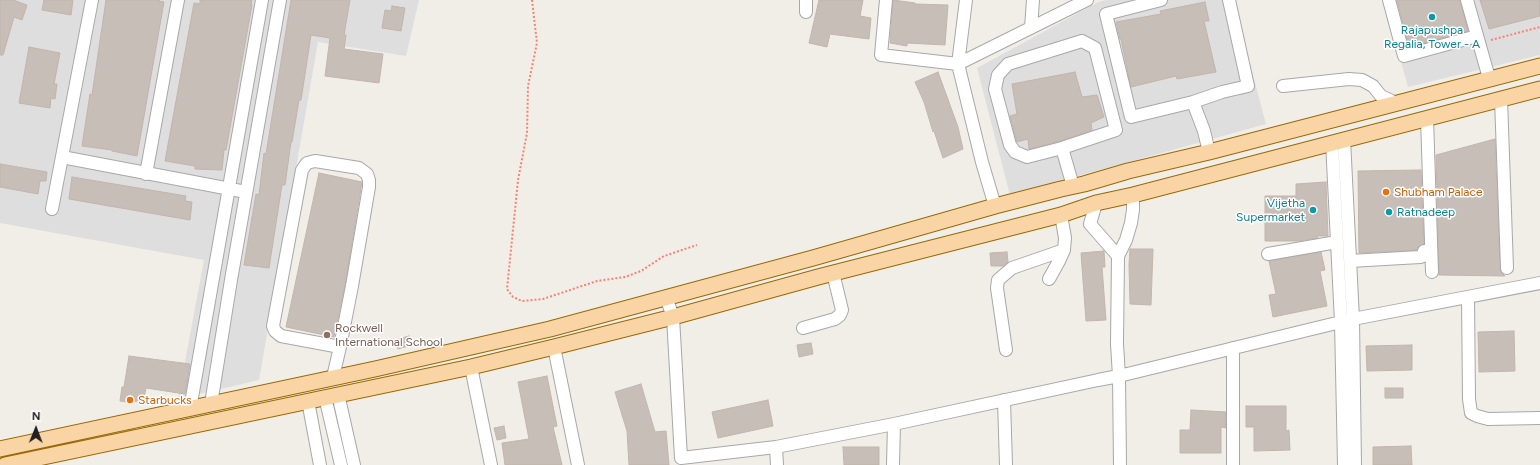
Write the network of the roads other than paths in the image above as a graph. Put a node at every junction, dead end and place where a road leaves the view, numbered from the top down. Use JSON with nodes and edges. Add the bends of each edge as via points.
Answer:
{"nodes":[{"id":1,"x":92,"y":0,"type":"edge"},
{"id":2,"x":178,"y":0,"type":"edge"},
{"id":3,"x":262,"y":0,"type":"edge"},
{"id":4,"x":280,"y":0,"type":"edge"},
{"id":5,"x":886,"y":0,"type":"edge"},
{"id":6,"x":966,"y":0,"type":"edge"},
{"id":7,"x":1033,"y":0,"type":"edge"},
{"id":8,"x":1087,"y":0,"type":"edge"},
{"id":9,"x":1161,"y":0,"type":"edge"},
{"id":10,"x":1229,"y":0,"type":"edge"},
{"id":11,"x":1389,"y":0,"type":"edge"},
{"id":12,"x":1467,"y":0,"type":"edge"},
{"id":13,"x":1031,"y":28,"type":"junction"},
{"id":14,"x":1476,"y":34,"type":"junction"},
{"id":15,"x":958,"y":64,"type":"junction"},
{"id":16,"x":1540,"y":66,"type":"edge"},
{"id":17,"x":1489,"y":78,"type":"junction"},
{"id":18,"x":1283,"y":86,"type":"dead end"},
{"id":19,"x":1540,"y":89,"type":"edge"},
{"id":20,"x":1501,"y":98,"type":"junction"},
{"id":21,"x":1193,"y":102,"type":"junction"},
{"id":22,"x":1396,"y":104,"type":"junction"},
{"id":23,"x":1427,"y":118,"type":"junction"},
{"id":24,"x":1338,"y":140,"type":"junction"},
{"id":25,"x":1062,"y":148,"type":"junction"},
{"id":26,"x":1209,"y":152,"type":"junction"},
{"id":27,"x":62,"y":157,"type":"junction"},
{"id":28,"x":146,"y":174,"type":"junction"},
{"id":29,"x":1340,"y":183,"type":"junction"},
{"id":30,"x":1073,"y":186,"type":"junction"},
{"id":31,"x":229,"y":189,"type":"junction"},
{"id":32,"x":246,"y":192,"type":"junction"},
{"id":33,"x":1133,"y":195,"type":"junction"},
{"id":34,"x":1096,"y":203,"type":"junction"},
{"id":35,"x":995,"y":206,"type":"junction"},
{"id":36,"x":52,"y":209,"type":"dead end"},
{"id":37,"x":1061,"y":215,"type":"junction"},
{"id":38,"x":1337,"y":242,"type":"junction"},
{"id":39,"x":847,"y":248,"type":"junction"},
{"id":40,"x":1064,"y":250,"type":"junction"},
{"id":41,"x":1424,"y":251,"type":"dead end"},
{"id":42,"x":1268,"y":254,"type":"dead end"},
{"id":43,"x":1118,"y":256,"type":"junction"},
{"id":44,"x":1350,"y":261,"type":"junction"},
{"id":45,"x":852,"y":268,"type":"junction"},
{"id":46,"x":1507,"y":268,"type":"dead end"},
{"id":47,"x":1432,"y":272,"type":"dead end"},
{"id":48,"x":833,"y":273,"type":"junction"},
{"id":49,"x":214,"y":277,"type":"junction"},
{"id":50,"x":1049,"y":279,"type":"dead end"},
{"id":51,"x":231,"y":280,"type":"junction"},
{"id":52,"x":1540,"y":283,"type":"edge"},
{"id":53,"x":666,"y":297,"type":"junction"},
{"id":54,"x":1468,"y":297,"type":"junction"},
{"id":55,"x":673,"y":317,"type":"junction"},
{"id":56,"x":1347,"y":320,"type":"junction"},
{"id":57,"x":803,"y":328,"type":"dead end"},
{"id":58,"x":340,"y":347,"type":"junction"},
{"id":59,"x":554,"y":347,"type":"junction"},
{"id":60,"x":1233,"y":348,"type":"junction"},
{"id":61,"x":1006,"y":350,"type":"dead end"},
{"id":62,"x":471,"y":367,"type":"junction"},
{"id":63,"x":1119,"y":376,"type":"junction"},
{"id":64,"x":333,"y":377,"type":"junction"},
{"id":65,"x":331,"y":396,"type":"junction"},
{"id":66,"x":1004,"y":400,"type":"junction"},
{"id":67,"x":308,"y":401,"type":"junction"},
{"id":68,"x":211,"y":404,"type":"junction"},
{"id":69,"x":190,"y":409,"type":"junction"},
{"id":70,"x":1540,"y":418,"type":"edge"},
{"id":71,"x":894,"y":424,"type":"junction"},
{"id":72,"x":776,"y":447,"type":"junction"},
{"id":73,"x":0,"y":450,"type":"edge"},
{"id":74,"x":681,"y":462,"type":"edge"},
{"id":75,"x":5,"y":465,"type":"edge"},
{"id":76,"x":320,"y":465,"type":"edge"},
{"id":77,"x":341,"y":465,"type":"edge"},
{"id":78,"x":354,"y":465,"type":"edge"},
{"id":79,"x":491,"y":465,"type":"edge"},
{"id":80,"x":578,"y":465,"type":"edge"},
{"id":81,"x":777,"y":465,"type":"edge"},
{"id":82,"x":894,"y":465,"type":"edge"},
{"id":83,"x":1006,"y":465,"type":"edge"},
{"id":84,"x":1120,"y":465,"type":"edge"},
{"id":85,"x":1233,"y":465,"type":"edge"},
{"id":86,"x":1344,"y":465,"type":"edge"},
{"id":87,"x":1355,"y":465,"type":"edge"}],
"edges":[{"from":1,"to":27,"type":"street"},
{"from":2,"to":28,"type":"street"},
{"from":3,"to":31,"type":"street"},
{"from":4,"to":32,"type":"street"},
{"from":5,"to":15,"type":"street","via":[[881,55]]},
{"from":6,"to":15,"type":"street"},
{"from":7,"to":13,"type":"street"},
{"from":8,"to":13,"type":"street"},
{"from":9,"to":21,"type":"street","via":[[1106,14],[1131,117]]},
{"from":10,"to":21,"type":"street","via":[[1248,86]]},
{"from":11,"to":14,"type":"street","via":[[1404,56]]},
{"from":12,"to":14,"type":"street"},
{"from":13,"to":15,"type":"street"},
{"from":14,"to":17,"type":"street"},
{"from":15,"to":35,"type":"street"},
{"from":16,"to":17,"type":"main road"},
{"from":17,"to":22,"type":"main road"},
{"from":18,"to":22,"type":"street","via":[[1362,80],[1374,86],[1380,96]]},
{"from":19,"to":20,"type":"main road"},
{"from":20,"to":23,"type":"main road"},
{"from":20,"to":46,"type":"street"},
{"from":21,"to":26,"type":"street"},
{"from":22,"to":26,"type":"main road"},
{"from":23,"to":24,"type":"main road"},
{"from":23,"to":47,"type":"street"},
{"from":24,"to":29,"type":"street"},
{"from":24,"to":33,"type":"main road"},
{"from":25,"to":25,"type":"street","via":[[1027,157],[1015,152],[1010,144],[995,89],[998,75],[1008,64],[1082,41],[1095,48],[1116,130]]},
{"from":25,"to":30,"type":"street"},
{"from":26,"to":30,"type":"main road"},
{"from":27,"to":28,"type":"street"},
{"from":27,"to":36,"type":"street"},
{"from":28,"to":31,"type":"street"},
{"from":29,"to":38,"type":"street"},
{"from":29,"to":44,"type":"street"},
{"from":30,"to":35,"type":"main road"},
{"from":31,"to":32,"type":"street"},
{"from":31,"to":49,"type":"street"},
{"from":32,"to":51,"type":"street"},
{"from":33,"to":34,"type":"main road"},
{"from":33,"to":43,"type":"street","via":[[1131,223]]},
{"from":34,"to":37,"type":"main road"},
{"from":34,"to":43,"type":"street","via":[[1090,224]]},
{"from":35,"to":39,"type":"main road"},
{"from":37,"to":40,"type":"street","via":[[1065,238]]},
{"from":37,"to":45,"type":"main road"},
{"from":38,"to":42,"type":"street"},
{"from":38,"to":56,"type":"street"},
{"from":39,"to":45,"type":"main road"},
{"from":39,"to":53,"type":"main road"},
{"from":40,"to":50,"type":"street"},
{"from":40,"to":61,"type":"street","via":[[1012,268],[998,280]]},
{"from":41,"to":44,"type":"street","via":[[1423,256],[1419,258]]},
{"from":43,"to":63,"type":"street"},
{"from":44,"to":56,"type":"street"},
{"from":45,"to":48,"type":"main road"},
{"from":48,"to":55,"type":"main road"},
{"from":48,"to":57,"type":"street","via":[[842,310],[840,315],[835,319]]},
{"from":49,"to":51,"type":"street"},
{"from":49,"to":69,"type":"street"},
{"from":51,"to":68,"type":"street"},
{"from":52,"to":54,"type":"street"},
{"from":53,"to":55,"type":"street"},
{"from":53,"to":64,"type":"main road","via":[[550,329]]},
{"from":54,"to":56,"type":"street"},
{"from":54,"to":70,"type":"street","via":[[1471,413],[1488,419]]},
{"from":55,"to":59,"type":"main road"},
{"from":55,"to":74,"type":"street"},
{"from":56,"to":60,"type":"street"},
{"from":56,"to":86,"type":"street"},
{"from":56,"to":87,"type":"street"},
{"from":58,"to":58,"type":"street","via":[[281,336],[273,326],[302,170],[307,163],[315,161],[359,168],[367,174],[369,180]]},
{"from":58,"to":64,"type":"street"},
{"from":59,"to":62,"type":"main road"},
{"from":59,"to":80,"type":"street"},
{"from":60,"to":63,"type":"street"},
{"from":60,"to":85,"type":"street"},
{"from":62,"to":65,"type":"main road"},
{"from":62,"to":79,"type":"street"},
{"from":63,"to":66,"type":"street"},
{"from":63,"to":84,"type":"street"},
{"from":64,"to":68,"type":"main road"},
{"from":65,"to":67,"type":"main road"},
{"from":65,"to":77,"type":"street"},
{"from":65,"to":78,"type":"street"},
{"from":66,"to":71,"type":"street"},
{"from":66,"to":83,"type":"street"},
{"from":67,"to":75,"type":"main road"},
{"from":67,"to":76,"type":"street"},
{"from":68,"to":69,"type":"main road"},
{"from":69,"to":73,"type":"main road"},
{"from":71,"to":72,"type":"street"},
{"from":71,"to":82,"type":"street"},
{"from":72,"to":74,"type":"street"},
{"from":72,"to":81,"type":"street"}]}
